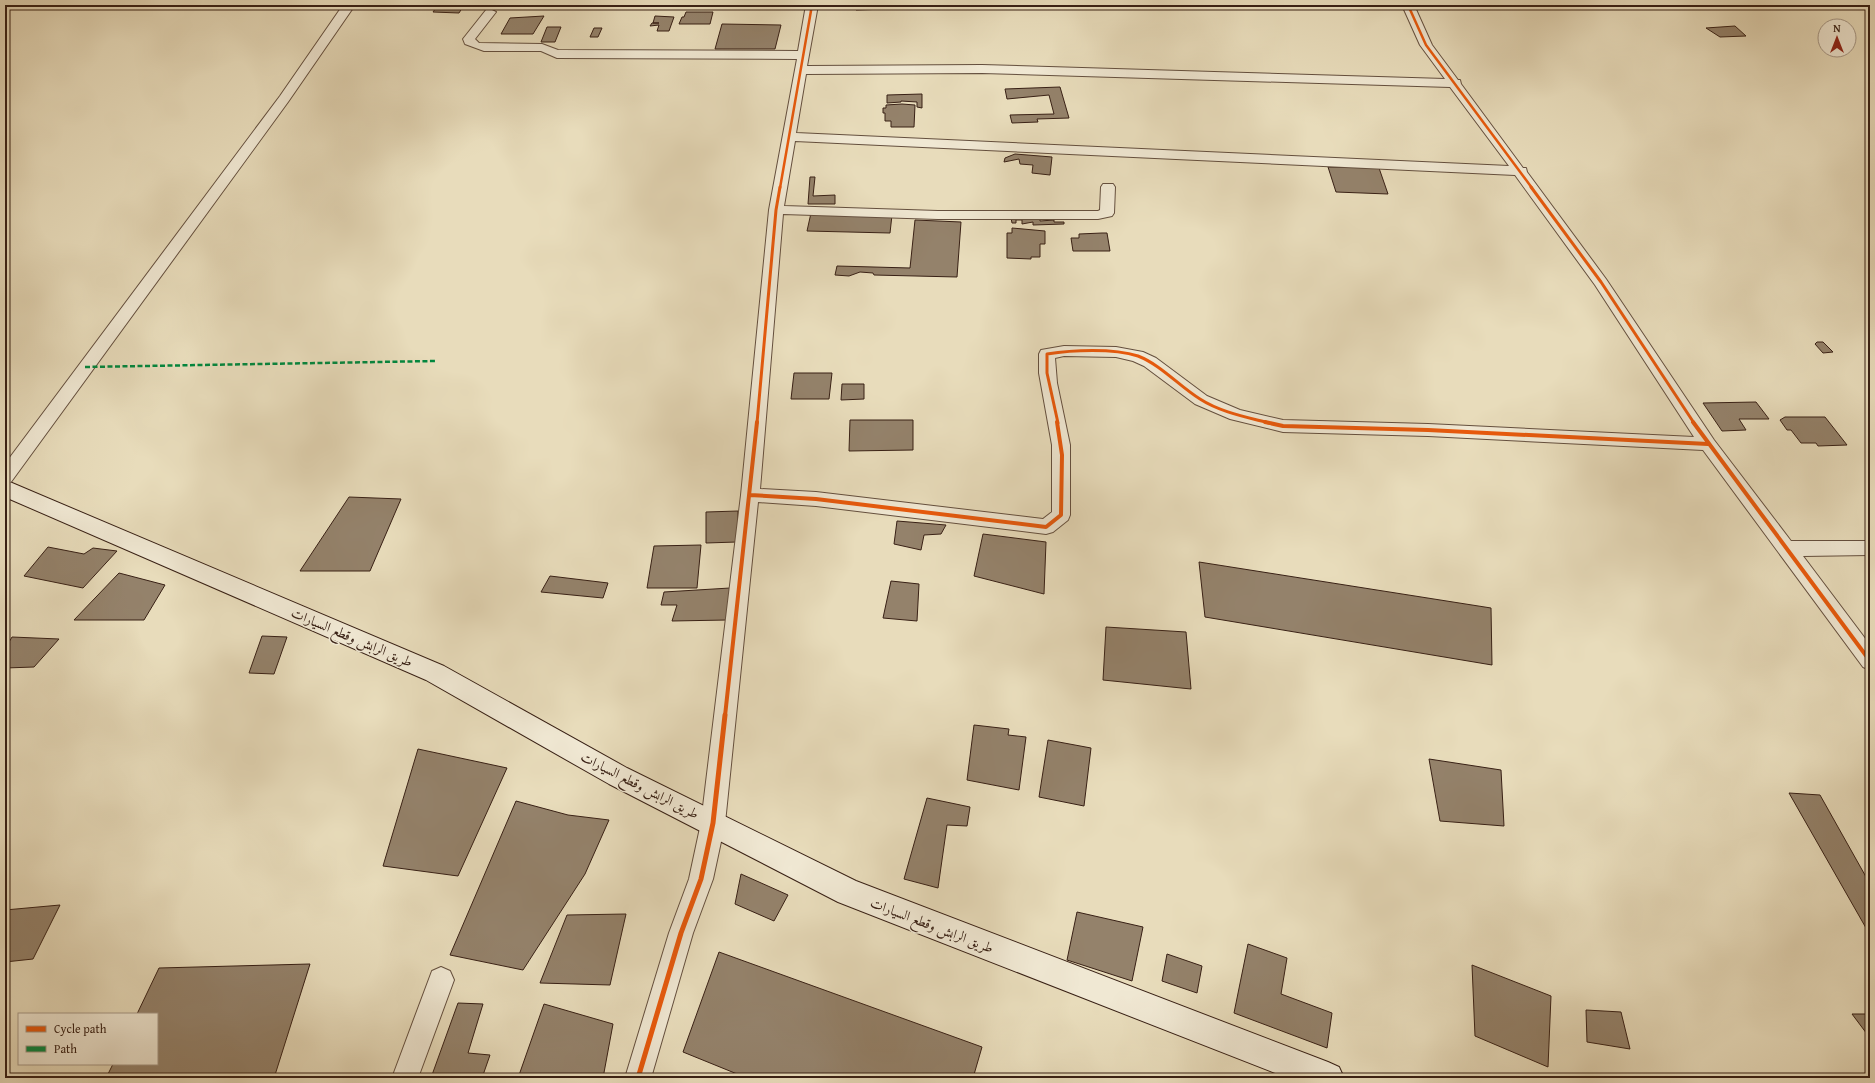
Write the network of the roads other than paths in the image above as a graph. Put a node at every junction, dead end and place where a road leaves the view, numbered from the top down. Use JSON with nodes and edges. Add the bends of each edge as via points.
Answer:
{"nodes":[{"id":1,"x":349,"y":5,"type":"edge"},
{"id":2,"x":812,"y":5,"type":"edge"},
{"id":3,"x":1408,"y":5,"type":"edge"},
{"id":4,"x":490,"y":12,"type":"dead end"},
{"id":5,"x":802,"y":63,"type":"junction"},
{"id":6,"x":1456,"y":83,"type":"junction"},
{"id":7,"x":788,"y":137,"type":"junction"},
{"id":8,"x":1521,"y":171,"type":"junction"},
{"id":9,"x":1108,"y":187,"type":"dead end"},
{"id":10,"x":776,"y":210,"type":"junction"},
{"id":11,"x":1708,"y":444,"type":"junction"},
{"id":12,"x":5,"y":477,"type":"edge"},
{"id":13,"x":5,"y":488,"type":"edge"},
{"id":14,"x":750,"y":495,"type":"junction"},
{"id":15,"x":1870,"y":548,"type":"edge"},
{"id":16,"x":1787,"y":549,"type":"junction"},
{"id":17,"x":1870,"y":661,"type":"edge"},
{"id":18,"x":713,"y":823,"type":"junction"},
{"id":19,"x":441,"y":980,"type":"dead end"},
{"id":20,"x":405,"y":1078,"type":"edge"},
{"id":21,"x":638,"y":1078,"type":"edge"},
{"id":22,"x":1328,"y":1078,"type":"edge"}],
"edges":[{"from":1,"to":12,"type":"street","via":[[284,99]]},
{"from":2,"to":5,"type":"street"},
{"from":3,"to":6,"type":"street","via":[[1426,45]]},
{"from":4,"to":5,"type":"street","via":[[469,39],[473,45],[542,48],[557,54]]},
{"from":5,"to":6,"type":"street"},
{"from":5,"to":7,"type":"street"},
{"from":6,"to":8,"type":"street"},
{"from":7,"to":8,"type":"street"},
{"from":7,"to":10,"type":"street"},
{"from":8,"to":11,"type":"street","via":[[1601,282]]},
{"from":9,"to":10,"type":"street","via":[[1107,213],[1098,215],[938,215]]},
{"from":10,"to":14,"type":"street"},
{"from":11,"to":14,"type":"street","via":[[1436,430],[1283,426],[1236,415],[1201,400],[1150,362],[1137,356],[1116,352],[1064,351],[1047,354],[1045,366],[1060,436],[1062,498],[1061,515],[1046,527],[816,499]]},
{"from":11,"to":16,"type":"street"},
{"from":13,"to":18,"type":"main road","name":"طريق الرابش وقطع السيارات","via":[[435,673],[618,776]]},
{"from":14,"to":18,"type":"street"},
{"from":15,"to":16,"type":"street"},
{"from":16,"to":17,"type":"street"},
{"from":18,"to":21,"type":"street","via":[[701,879],[681,933]]},
{"from":18,"to":22,"type":"main road","name":"طريق الرابش وقطع السيارات","via":[[848,892]]},
{"from":19,"to":20,"type":"street"}]}
